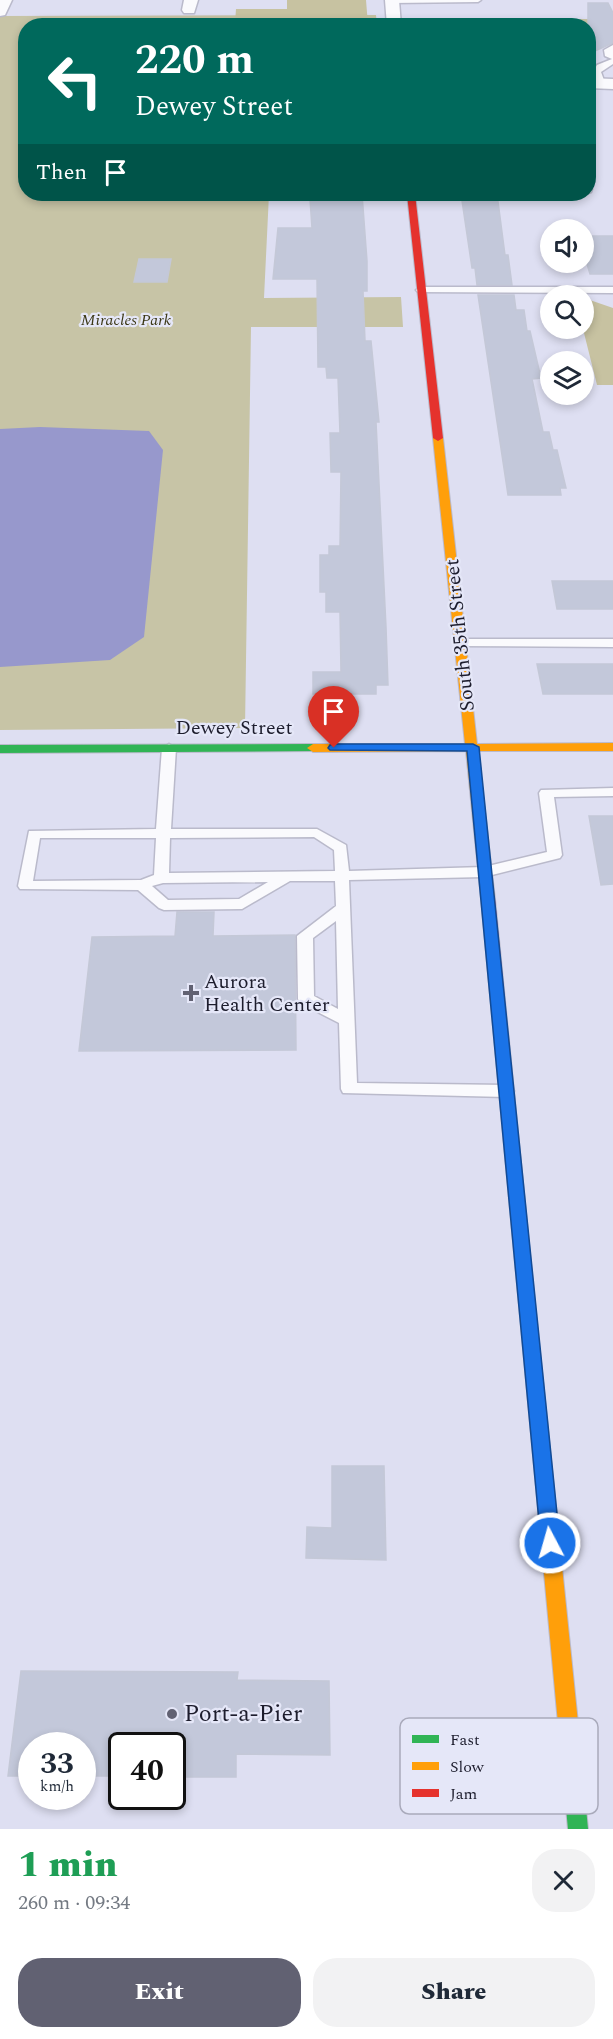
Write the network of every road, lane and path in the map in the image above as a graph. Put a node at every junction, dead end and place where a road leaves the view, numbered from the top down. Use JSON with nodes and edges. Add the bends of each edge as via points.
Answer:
{"nodes":[{"id":1,"x":5,"y":0,"type":"edge"},
{"id":2,"x":392,"y":0,"type":"edge"},
{"id":3,"x":478,"y":0,"type":"edge"},
{"id":4,"x":0,"y":12,"type":"edge"},
{"id":5,"x":393,"y":18,"type":"edge"},
{"id":6,"x":613,"y":47,"type":"edge"},
{"id":7,"x":613,"y":59,"type":"edge"},
{"id":8,"x":601,"y":83,"type":"edge"},
{"id":9,"x":412,"y":201,"type":"edge"},
{"id":10,"x":422,"y":290,"type":"junction"},
{"id":11,"x":613,"y":290,"type":"edge"},
{"id":12,"x":462,"y":644,"type":"junction"},
{"id":13,"x":613,"y":644,"type":"edge"},
{"id":14,"x":473,"y":747,"type":"junction"},
{"id":15,"x":613,"y":747,"type":"edge"},
{"id":16,"x":169,"y":748,"type":"junction"},
{"id":17,"x":0,"y":749,"type":"edge"},
{"id":18,"x":613,"y":792,"type":"edge"},
{"id":19,"x":163,"y":834,"type":"junction"},
{"id":20,"x":484,"y":872,"type":"junction"},
{"id":21,"x":342,"y":876,"type":"junction"},
{"id":22,"x":286,"y":877,"type":"junction"},
{"id":23,"x":160,"y":878,"type":"junction"},
{"id":24,"x":142,"y":885,"type":"junction"},
{"id":25,"x":343,"y":908,"type":"junction"},
{"id":26,"x":347,"y":1020,"type":"junction"},
{"id":27,"x":506,"y":1091,"type":"junction"},
{"id":28,"x":567,"y":1718,"type":"edge"},
{"id":29,"x":577,"y":1814,"type":"edge"},
{"id":30,"x":578,"y":1829,"type":"edge"}],
"edges":[{"from":1,"to":4,"type":"street"},
{"from":2,"to":3,"type":"lane"},
{"from":2,"to":5,"type":"street"},
{"from":6,"to":7,"type":"lane","via":[[608,50]]},
{"from":7,"to":8,"type":"lane","via":[[597,72]]},
{"from":9,"to":10,"type":"street","name":"South 35th Street"},
{"from":10,"to":11,"type":"lane"},
{"from":10,"to":12,"type":"street","name":"South 35th Street"},
{"from":12,"to":13,"type":"lane"},
{"from":12,"to":14,"type":"street","name":"South 35th Street"},
{"from":14,"to":15,"type":"street","name":"Dewey Street"},
{"from":14,"to":16,"type":"street","name":"Dewey Street"},
{"from":14,"to":20,"type":"street","name":"South 35th Street"},
{"from":16,"to":17,"type":"street","name":"Dewey Street"},
{"from":16,"to":19,"type":"lane"},
{"from":18,"to":20,"type":"lane","via":[[546,793],[555,855]]},
{"from":19,"to":21,"type":"lane","via":[[317,833],[341,848]]},
{"from":19,"to":23,"type":"lane"},
{"from":19,"to":24,"type":"lane","via":[[34,834],[25,886]]},
{"from":20,"to":21,"type":"lane"},
{"from":20,"to":27,"type":"street","name":"South 35th Street"},
{"from":21,"to":22,"type":"lane"},
{"from":21,"to":25,"type":"lane"},
{"from":22,"to":23,"type":"lane"},
{"from":22,"to":24,"type":"lane","via":[[242,904],[164,904]]},
{"from":23,"to":24,"type":"lane"},
{"from":25,"to":26,"type":"lane"},
{"from":25,"to":26,"type":"lane","via":[[305,936],[306,999]]},
{"from":26,"to":27,"type":"lane","via":[[349,1089]]},
{"from":27,"to":28,"type":"street","name":"South 35th Street"},
{"from":29,"to":30,"type":"street","name":"South 35th Street"}]}
